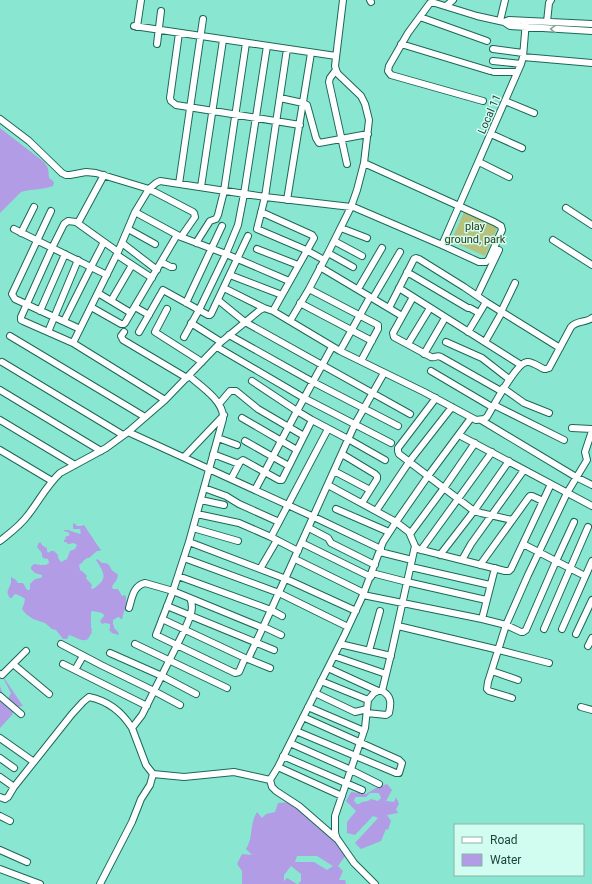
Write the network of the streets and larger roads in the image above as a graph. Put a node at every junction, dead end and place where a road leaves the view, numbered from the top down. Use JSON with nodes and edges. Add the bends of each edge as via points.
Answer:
{"nodes":[{"id":1,"x":141,"y":0,"type":"edge"},
{"id":2,"x":343,"y":0,"type":"edge"},
{"id":3,"x":453,"y":0,"type":"edge"},
{"id":4,"x":505,"y":0,"type":"edge"},
{"id":5,"x":551,"y":0,"type":"edge"},
{"id":6,"x":446,"y":6,"type":"junction"},
{"id":7,"x":161,"y":11,"type":"dead end"},
{"id":8,"x":420,"y":17,"type":"junction"},
{"id":9,"x":204,"y":19,"type":"dead end"},
{"id":10,"x":502,"y":22,"type":"junction"},
{"id":11,"x":547,"y":22,"type":"junction"},
{"id":12,"x":526,"y":24,"type":"junction"},
{"id":13,"x":592,"y":24,"type":"edge"},
{"id":14,"x":160,"y":30,"type":"junction"},
{"id":15,"x":592,"y":31,"type":"edge"},
{"id":16,"x":179,"y":33,"type":"junction"},
{"id":17,"x":201,"y":37,"type":"junction"},
{"id":18,"x":223,"y":40,"type":"junction"},
{"id":19,"x":486,"y":41,"type":"dead end"},
{"id":20,"x":246,"y":43,"type":"junction"},
{"id":21,"x":157,"y":44,"type":"dead end"},
{"id":22,"x":401,"y":44,"type":"junction"},
{"id":23,"x":267,"y":46,"type":"junction"},
{"id":24,"x":287,"y":49,"type":"junction"},
{"id":25,"x":493,"y":49,"type":"dead end"},
{"id":26,"x":312,"y":53,"type":"junction"},
{"id":27,"x":336,"y":56,"type":"junction"},
{"id":28,"x":522,"y":58,"type":"junction"},
{"id":29,"x":494,"y":61,"type":"dead end"},
{"id":30,"x":592,"y":63,"type":"edge"},
{"id":31,"x":336,"y":70,"type":"junction"},
{"id":32,"x":517,"y":72,"type":"junction"},
{"id":33,"x":280,"y":98,"type":"junction"},
{"id":34,"x":483,"y":101,"type":"dead end"},
{"id":35,"x":505,"y":101,"type":"junction"},
{"id":36,"x":303,"y":102,"type":"junction"},
{"id":37,"x":190,"y":108,"type":"junction"},
{"id":38,"x":212,"y":111,"type":"junction"},
{"id":39,"x":534,"y":113,"type":"dead end"},
{"id":40,"x":235,"y":115,"type":"junction"},
{"id":41,"x":256,"y":118,"type":"junction"},
{"id":42,"x":0,"y":119,"type":"edge"},
{"id":43,"x":276,"y":121,"type":"junction"},
{"id":44,"x":300,"y":125,"type":"junction"},
{"id":45,"x":368,"y":134,"type":"junction"},
{"id":46,"x":491,"y":134,"type":"junction"},
{"id":47,"x":342,"y":139,"type":"junction"},
{"id":48,"x":522,"y":148,"type":"dead end"},
{"id":49,"x":479,"y":162,"type":"junction"},
{"id":50,"x":364,"y":163,"type":"junction"},
{"id":51,"x":347,"y":164,"type":"dead end"},
{"id":52,"x":104,"y":175,"type":"junction"},
{"id":53,"x":508,"y":177,"type":"dead end"},
{"id":54,"x":179,"y":184,"type":"junction"},
{"id":55,"x":201,"y":187,"type":"junction"},
{"id":56,"x":149,"y":189,"type":"junction"},
{"id":57,"x":224,"y":191,"type":"junction"},
{"id":58,"x":244,"y":194,"type":"junction"},
{"id":59,"x":265,"y":197,"type":"junction"},
{"id":60,"x":287,"y":200,"type":"junction"},
{"id":61,"x":459,"y":206,"type":"junction"},
{"id":62,"x":34,"y":207,"type":"dead end"},
{"id":63,"x":351,"y":207,"type":"junction"},
{"id":64,"x":566,"y":208,"type":"dead end"},
{"id":65,"x":51,"y":211,"type":"dead end"},
{"id":66,"x":134,"y":212,"type":"junction"},
{"id":67,"x":261,"y":212,"type":"junction"},
{"id":68,"x":78,"y":223,"type":"junction"},
{"id":69,"x":592,"y":225,"type":"edge"},
{"id":70,"x":222,"y":226,"type":"dead end"},
{"id":71,"x":341,"y":228,"type":"junction"},
{"id":72,"x":14,"y":229,"type":"dead end"},
{"id":73,"x":128,"y":229,"type":"junction"},
{"id":74,"x":21,"y":233,"type":"junction"},
{"id":75,"x":179,"y":236,"type":"junction"},
{"id":76,"x":248,"y":236,"type":"dead end"},
{"id":77,"x":367,"y":238,"type":"dead end"},
{"id":78,"x":553,"y":240,"type":"dead end"},
{"id":79,"x":38,"y":241,"type":"junction"},
{"id":80,"x":334,"y":241,"type":"junction"},
{"id":81,"x":104,"y":242,"type":"junction"},
{"id":82,"x":196,"y":242,"type":"junction"},
{"id":83,"x":122,"y":243,"type":"junction"},
{"id":84,"x":155,"y":244,"type":"dead end"},
{"id":85,"x":442,"y":245,"type":"junction"},
{"id":86,"x":52,"y":248,"type":"junction"},
{"id":87,"x":382,"y":248,"type":"dead end"},
{"id":88,"x":212,"y":249,"type":"junction"},
{"id":89,"x":257,"y":249,"type":"dead end"},
{"id":90,"x":306,"y":250,"type":"junction"},
{"id":91,"x":499,"y":250,"type":"dead end"},
{"id":92,"x":400,"y":252,"type":"dead end"},
{"id":93,"x":118,"y":253,"type":"junction"},
{"id":94,"x":65,"y":254,"type":"junction"},
{"id":95,"x":226,"y":254,"type":"junction"},
{"id":96,"x":328,"y":254,"type":"junction"},
{"id":97,"x":362,"y":256,"type":"dead end"},
{"id":98,"x":237,"y":259,"type":"junction"},
{"id":99,"x":78,"y":260,"type":"junction"},
{"id":100,"x":324,"y":260,"type":"junction"},
{"id":101,"x":162,"y":262,"type":"junction"},
{"id":102,"x":132,"y":265,"type":"junction"},
{"id":103,"x":298,"y":265,"type":"junction"},
{"id":104,"x":592,"y":265,"type":"edge"},
{"id":105,"x":90,"y":267,"type":"junction"},
{"id":106,"x":173,"y":267,"type":"dead end"},
{"id":107,"x":320,"y":267,"type":"junction"},
{"id":108,"x":353,"y":268,"type":"dead end"},
{"id":109,"x":157,"y":270,"type":"junction"},
{"id":110,"x":407,"y":272,"type":"junction"},
{"id":111,"x":107,"y":275,"type":"junction"},
{"id":112,"x":230,"y":275,"type":"junction"},
{"id":113,"x":152,"y":278,"type":"junction"},
{"id":114,"x":289,"y":281,"type":"junction"},
{"id":115,"x":515,"y":283,"type":"dead end"},
{"id":116,"x":224,"y":288,"type":"junction"},
{"id":117,"x":399,"y":288,"type":"junction"},
{"id":118,"x":309,"y":289,"type":"junction"},
{"id":119,"x":358,"y":289,"type":"junction"},
{"id":120,"x":98,"y":293,"type":"junction"},
{"id":121,"x":282,"y":295,"type":"junction"},
{"id":122,"x":477,"y":296,"type":"junction"},
{"id":123,"x":413,"y":297,"type":"junction"},
{"id":124,"x":372,"y":298,"type":"junction"},
{"id":125,"x":218,"y":300,"type":"junction"},
{"id":126,"x":111,"y":301,"type":"junction"},
{"id":127,"x":486,"y":302,"type":"junction"},
{"id":128,"x":186,"y":303,"type":"junction"},
{"id":129,"x":300,"y":303,"type":"junction"},
{"id":130,"x":26,"y":304,"type":"junction"},
{"id":131,"x":91,"y":306,"type":"junction"},
{"id":132,"x":135,"y":307,"type":"junction"},
{"id":133,"x":264,"y":308,"type":"junction"},
{"id":134,"x":389,"y":308,"type":"junction"},
{"id":135,"x":430,"y":308,"type":"junction"},
{"id":136,"x":167,"y":309,"type":"dead end"},
{"id":137,"x":199,"y":310,"type":"junction"},
{"id":138,"x":273,"y":310,"type":"junction"},
{"id":139,"x":40,"y":311,"type":"junction"},
{"id":140,"x":502,"y":312,"type":"junction"},
{"id":141,"x":131,"y":313,"type":"junction"},
{"id":142,"x":480,"y":313,"type":"junction"},
{"id":143,"x":149,"y":315,"type":"junction"},
{"id":144,"x":360,"y":316,"type":"junction"},
{"id":145,"x":402,"y":316,"type":"junction"},
{"id":146,"x":54,"y":317,"type":"junction"},
{"id":147,"x":445,"y":318,"type":"junction"},
{"id":148,"x":592,"y":318,"type":"edge"},
{"id":149,"x":64,"y":321,"type":"junction"},
{"id":150,"x":290,"y":321,"type":"junction"},
{"id":151,"x":246,"y":322,"type":"junction"},
{"id":152,"x":191,"y":323,"type":"junction"},
{"id":153,"x":80,"y":329,"type":"junction"},
{"id":154,"x":352,"y":330,"type":"junction"},
{"id":155,"x":48,"y":332,"type":"junction"},
{"id":156,"x":124,"y":332,"type":"dead end"},
{"id":157,"x":139,"y":332,"type":"dead end"},
{"id":158,"x":468,"y":332,"type":"junction"},
{"id":159,"x":229,"y":335,"type":"junction"},
{"id":160,"x":10,"y":336,"type":"dead end"},
{"id":161,"x":184,"y":337,"type":"dead end"},
{"id":162,"x":372,"y":341,"type":"junction"},
{"id":163,"x":446,"y":342,"type":"dead end"},
{"id":164,"x":485,"y":342,"type":"junction"},
{"id":165,"x":73,"y":343,"type":"junction"},
{"id":166,"x":219,"y":344,"type":"junction"},
{"id":167,"x":408,"y":344,"type":"junction"},
{"id":168,"x":332,"y":347,"type":"junction"},
{"id":169,"x":560,"y":348,"type":"junction"},
{"id":170,"x":340,"y":351,"type":"junction"},
{"id":171,"x":424,"y":354,"type":"junction"},
{"id":172,"x":361,"y":361,"type":"junction"},
{"id":173,"x":2,"y":362,"type":"dead end"},
{"id":174,"x":202,"y":362,"type":"junction"},
{"id":175,"x":322,"y":365,"type":"junction"},
{"id":176,"x":521,"y":365,"type":"junction"},
{"id":177,"x":431,"y":371,"type":"dead end"},
{"id":178,"x":384,"y":373,"type":"junction"},
{"id":179,"x":188,"y":377,"type":"junction"},
{"id":180,"x":509,"y":379,"type":"junction"},
{"id":181,"x":252,"y":381,"type":"dead end"},
{"id":182,"x":313,"y":382,"type":"junction"},
{"id":183,"x":0,"y":390,"type":"edge"},
{"id":184,"x":502,"y":390,"type":"junction"},
{"id":185,"x":373,"y":393,"type":"junction"},
{"id":186,"x":304,"y":398,"type":"junction"},
{"id":187,"x":436,"y":398,"type":"junction"},
{"id":188,"x":165,"y":400,"type":"junction"},
{"id":189,"x":219,"y":404,"type":"junction"},
{"id":190,"x":493,"y":406,"type":"junction"},
{"id":191,"x":364,"y":407,"type":"junction"},
{"id":192,"x":452,"y":407,"type":"junction"},
{"id":193,"x":296,"y":411,"type":"junction"},
{"id":194,"x":549,"y":413,"type":"dead end"},
{"id":195,"x":410,"y":414,"type":"dead end"},
{"id":196,"x":224,"y":415,"type":"junction"},
{"id":197,"x":145,"y":417,"type":"junction"},
{"id":198,"x":242,"y":418,"type":"dead end"},
{"id":199,"x":471,"y":418,"type":"junction"},
{"id":200,"x":0,"y":420,"type":"edge"},
{"id":201,"x":312,"y":420,"type":"junction"},
{"id":202,"x":481,"y":420,"type":"junction"},
{"id":203,"x":355,"y":424,"type":"junction"},
{"id":204,"x":398,"y":426,"type":"dead end"},
{"id":205,"x":288,"y":427,"type":"junction"},
{"id":206,"x":572,"y":428,"type":"dead end"},
{"id":207,"x":328,"y":429,"type":"junction"},
{"id":208,"x":592,"y":430,"type":"edge"},
{"id":209,"x":126,"y":433,"type":"junction"},
{"id":210,"x":459,"y":435,"type":"junction"},
{"id":211,"x":304,"y":436,"type":"junction"},
{"id":212,"x":218,"y":438,"type":"junction"},
{"id":213,"x":348,"y":439,"type":"junction"},
{"id":214,"x":281,"y":440,"type":"junction"},
{"id":215,"x":564,"y":440,"type":"dead end"},
{"id":216,"x":245,"y":441,"type":"dead end"},
{"id":217,"x":391,"y":443,"type":"dead end"},
{"id":218,"x":475,"y":443,"type":"junction"},
{"id":219,"x":237,"y":445,"type":"dead end"},
{"id":220,"x":0,"y":450,"type":"edge"},
{"id":221,"x":297,"y":450,"type":"junction"},
{"id":222,"x":101,"y":451,"type":"junction"},
{"id":223,"x":492,"y":452,"type":"junction"},
{"id":224,"x":213,"y":454,"type":"junction"},
{"id":225,"x":342,"y":454,"type":"junction"},
{"id":226,"x":184,"y":457,"type":"junction"},
{"id":227,"x":272,"y":457,"type":"junction"},
{"id":228,"x":385,"y":460,"type":"dead end"},
{"id":229,"x":509,"y":461,"type":"junction"},
{"id":230,"x":409,"y":462,"type":"junction"},
{"id":231,"x":239,"y":464,"type":"junction"},
{"id":232,"x":75,"y":465,"type":"junction"},
{"id":233,"x":289,"y":466,"type":"junction"},
{"id":234,"x":209,"y":468,"type":"junction"},
{"id":235,"x":524,"y":470,"type":"junction"},
{"id":236,"x":334,"y":471,"type":"junction"},
{"id":237,"x":264,"y":472,"type":"junction"},
{"id":238,"x":428,"y":476,"type":"junction"},
{"id":239,"x":576,"y":477,"type":"junction"},
{"id":240,"x":231,"y":479,"type":"junction"},
{"id":241,"x":52,"y":481,"type":"junction"},
{"id":242,"x":551,"y":484,"type":"junction"},
{"id":243,"x":328,"y":485,"type":"junction"},
{"id":244,"x":592,"y":485,"type":"edge"},
{"id":245,"x":204,"y":488,"type":"junction"},
{"id":246,"x":444,"y":488,"type":"junction"},
{"id":247,"x":254,"y":490,"type":"junction"},
{"id":248,"x":370,"y":490,"type":"junction"},
{"id":249,"x":567,"y":493,"type":"junction"},
{"id":250,"x":458,"y":499,"type":"junction"},
{"id":251,"x":201,"y":500,"type":"junction"},
{"id":252,"x":543,"y":501,"type":"junction"},
{"id":253,"x":362,"y":503,"type":"junction"},
{"id":254,"x":224,"y":505,"type":"dead end"},
{"id":255,"x":288,"y":505,"type":"junction"},
{"id":256,"x":592,"y":506,"type":"edge"},
{"id":257,"x":336,"y":509,"type":"dead end"},
{"id":258,"x":376,"y":511,"type":"junction"},
{"id":259,"x":474,"y":511,"type":"junction"},
{"id":260,"x":197,"y":514,"type":"junction"},
{"id":261,"x":491,"y":516,"type":"junction"},
{"id":262,"x":314,"y":517,"type":"junction"},
{"id":263,"x":512,"y":520,"type":"junction"},
{"id":264,"x":279,"y":522,"type":"junction"},
{"id":265,"x":396,"y":522,"type":"junction"},
{"id":266,"x":574,"y":522,"type":"dead end"},
{"id":267,"x":588,"y":527,"type":"dead end"},
{"id":268,"x":193,"y":528,"type":"junction"},
{"id":269,"x":309,"y":528,"type":"junction"},
{"id":270,"x":389,"y":532,"type":"junction"},
{"id":271,"x":410,"y":534,"type":"junction"},
{"id":272,"x":274,"y":538,"type":"junction"},
{"id":273,"x":0,"y":541,"type":"edge"},
{"id":274,"x":238,"y":541,"type":"dead end"},
{"id":275,"x":189,"y":542,"type":"junction"},
{"id":276,"x":302,"y":543,"type":"junction"},
{"id":277,"x":523,"y":544,"type":"junction"},
{"id":278,"x":415,"y":546,"type":"junction"},
{"id":279,"x":380,"y":550,"type":"junction"},
{"id":280,"x":421,"y":550,"type":"junction"},
{"id":281,"x":298,"y":551,"type":"junction"},
{"id":282,"x":538,"y":552,"type":"junction"},
{"id":283,"x":440,"y":555,"type":"junction"},
{"id":284,"x":184,"y":558,"type":"junction"},
{"id":285,"x":295,"y":559,"type":"junction"},
{"id":286,"x":462,"y":560,"type":"junction"},
{"id":287,"x":556,"y":561,"type":"junction"},
{"id":288,"x":592,"y":561,"type":"edge"},
{"id":289,"x":411,"y":563,"type":"junction"},
{"id":290,"x":375,"y":565,"type":"junction"},
{"id":291,"x":480,"y":565,"type":"junction"},
{"id":292,"x":495,"y":568,"type":"junction"},
{"id":293,"x":570,"y":568,"type":"junction"},
{"id":294,"x":260,"y":570,"type":"junction"},
{"id":295,"x":372,"y":575,"type":"junction"},
{"id":296,"x":178,"y":576,"type":"junction"},
{"id":297,"x":585,"y":576,"type":"junction"},
{"id":298,"x":286,"y":579,"type":"junction"},
{"id":299,"x":407,"y":582,"type":"junction"},
{"id":300,"x":490,"y":585,"type":"junction"},
{"id":301,"x":173,"y":591,"type":"junction"},
{"id":302,"x":279,"y":593,"type":"junction"},
{"id":303,"x":364,"y":594,"type":"junction"},
{"id":304,"x":190,"y":598,"type":"junction"},
{"id":305,"x":486,"y":600,"type":"junction"},
{"id":306,"x":592,"y":600,"type":"edge"},
{"id":307,"x":403,"y":603,"type":"junction"},
{"id":308,"x":167,"y":606,"type":"junction"},
{"id":309,"x":129,"y":608,"type":"dead end"},
{"id":310,"x":271,"y":610,"type":"junction"},
{"id":311,"x":356,"y":611,"type":"junction"},
{"id":312,"x":380,"y":611,"type":"dead end"},
{"id":313,"x":191,"y":616,"type":"junction"},
{"id":314,"x":282,"y":616,"type":"dead end"},
{"id":315,"x":162,"y":619,"type":"junction"},
{"id":316,"x":482,"y":619,"type":"junction"},
{"id":317,"x":506,"y":625,"type":"junction"},
{"id":318,"x":398,"y":626,"type":"junction"},
{"id":319,"x":264,"y":627,"type":"junction"},
{"id":320,"x":348,"y":627,"type":"junction"},
{"id":321,"x":185,"y":629,"type":"junction"},
{"id":322,"x":544,"y":629,"type":"dead end"},
{"id":323,"x":562,"y":629,"type":"dead end"},
{"id":324,"x":576,"y":634,"type":"dead end"},
{"id":325,"x":281,"y":635,"type":"dead end"},
{"id":326,"x":592,"y":638,"type":"edge"},
{"id":327,"x":256,"y":642,"type":"junction"},
{"id":328,"x":61,"y":644,"type":"dead end"},
{"id":329,"x":135,"y":644,"type":"dead end"},
{"id":330,"x":340,"y":644,"type":"junction"},
{"id":331,"x":177,"y":645,"type":"junction"},
{"id":332,"x":588,"y":646,"type":"dead end"},
{"id":333,"x":274,"y":650,"type":"dead end"},
{"id":334,"x":499,"y":650,"type":"junction"},
{"id":335,"x":26,"y":651,"type":"dead end"},
{"id":336,"x":369,"y":651,"type":"junction"},
{"id":337,"x":110,"y":653,"type":"dead end"},
{"id":338,"x":83,"y":656,"type":"junction"},
{"id":339,"x":334,"y":656,"type":"junction"},
{"id":340,"x":391,"y":656,"type":"junction"},
{"id":341,"x":247,"y":658,"type":"junction"},
{"id":342,"x":170,"y":660,"type":"junction"},
{"id":343,"x":549,"y":663,"type":"dead end"},
{"id":344,"x":13,"y":664,"type":"junction"},
{"id":345,"x":62,"y":664,"type":"dead end"},
{"id":346,"x":270,"y":668,"type":"dead end"},
{"id":347,"x":328,"y":668,"type":"junction"},
{"id":348,"x":75,"y":670,"type":"junction"},
{"id":349,"x":492,"y":671,"type":"junction"},
{"id":350,"x":0,"y":674,"type":"edge"},
{"id":351,"x":386,"y":674,"type":"junction"},
{"id":352,"x":162,"y":676,"type":"junction"},
{"id":353,"x":518,"y":680,"type":"dead end"},
{"id":354,"x":321,"y":681,"type":"junction"},
{"id":355,"x":228,"y":688,"type":"dead end"},
{"id":356,"x":154,"y":691,"type":"junction"},
{"id":357,"x":380,"y":691,"type":"junction"},
{"id":358,"x":315,"y":693,"type":"junction"},
{"id":359,"x":49,"y":694,"type":"dead end"},
{"id":360,"x":196,"y":694,"type":"dead end"},
{"id":361,"x":0,"y":696,"type":"edge"},
{"id":362,"x":512,"y":698,"type":"dead end"},
{"id":363,"x":368,"y":700,"type":"junction"},
{"id":364,"x":180,"y":705,"type":"dead end"},
{"id":365,"x":147,"y":706,"type":"junction"},
{"id":366,"x":581,"y":707,"type":"dead end"},
{"id":367,"x":308,"y":708,"type":"junction"},
{"id":368,"x":592,"y":710,"type":"edge"},
{"id":369,"x":367,"y":711,"type":"junction"},
{"id":370,"x":21,"y":714,"type":"dead end"},
{"id":371,"x":303,"y":717,"type":"junction"},
{"id":372,"x":132,"y":728,"type":"junction"},
{"id":373,"x":296,"y":730,"type":"junction"},
{"id":374,"x":364,"y":731,"type":"junction"},
{"id":375,"x":0,"y":738,"type":"edge"},
{"id":376,"x":290,"y":743,"type":"junction"},
{"id":377,"x":360,"y":743,"type":"junction"},
{"id":378,"x":283,"y":756,"type":"junction"},
{"id":379,"x":356,"y":757,"type":"junction"},
{"id":380,"x":0,"y":758,"type":"edge"},
{"id":381,"x":34,"y":762,"type":"junction"},
{"id":382,"x":278,"y":767,"type":"junction"},
{"id":383,"x":14,"y":768,"type":"dead end"},
{"id":384,"x":351,"y":770,"type":"junction"},
{"id":385,"x":153,"y":774,"type":"junction"},
{"id":386,"x":0,"y":777,"type":"edge"},
{"id":387,"x":270,"y":780,"type":"junction"},
{"id":388,"x":347,"y":783,"type":"junction"},
{"id":389,"x":379,"y":784,"type":"dead end"},
{"id":390,"x":14,"y":787,"type":"junction"},
{"id":391,"x":362,"y":790,"type":"dead end"},
{"id":392,"x":342,"y":796,"type":"junction"},
{"id":393,"x":0,"y":797,"type":"edge"},
{"id":394,"x":0,"y":816,"type":"edge"},
{"id":395,"x":10,"y":822,"type":"dead end"},
{"id":396,"x":338,"y":840,"type":"junction"},
{"id":397,"x":0,"y":850,"type":"edge"},
{"id":398,"x":28,"y":862,"type":"dead end"},
{"id":399,"x":0,"y":868,"type":"edge"},
{"id":400,"x":40,"y":884,"type":"edge"},
{"id":401,"x":100,"y":884,"type":"edge"},
{"id":402,"x":375,"y":884,"type":"edge"}],
"edges":[{"from":1,"to":14,"type":"street","via":[[136,26]]},
{"from":2,"to":27,"type":"street"},
{"from":3,"to":6,"type":"street"},
{"from":4,"to":10,"type":"street"},
{"from":5,"to":11,"type":"street"},
{"from":6,"to":8,"type":"street","via":[[430,3]]},
{"from":6,"to":10,"type":"street"},
{"from":7,"to":14,"type":"street"},
{"from":8,"to":19,"type":"street"},
{"from":8,"to":22,"type":"street"},
{"from":9,"to":17,"type":"street"},
{"from":10,"to":12,"type":"street","via":[[509,20]]},
{"from":11,"to":12,"type":"street"},
{"from":11,"to":13,"type":"street"},
{"from":15,"to":12,"type":"street","one_way":true},
{"from":12,"to":28,"type":"street","name":"Local 11"},
{"from":14,"to":16,"type":"street"},
{"from":14,"to":21,"type":"street"},
{"from":16,"to":17,"type":"street"},
{"from":16,"to":37,"type":"street","via":[[170,98],[176,105]]},
{"from":17,"to":18,"type":"street"},
{"from":17,"to":37,"type":"street"},
{"from":18,"to":20,"type":"street"},
{"from":18,"to":38,"type":"street"},
{"from":20,"to":23,"type":"street"},
{"from":20,"to":40,"type":"street"},
{"from":22,"to":32,"type":"street","via":[[492,71]]},
{"from":22,"to":34,"type":"street","via":[[389,66],[388,71],[391,75]]},
{"from":23,"to":24,"type":"street"},
{"from":23,"to":41,"type":"street"},
{"from":24,"to":26,"type":"street"},
{"from":24,"to":33,"type":"street"},
{"from":25,"to":28,"type":"street"},
{"from":26,"to":27,"type":"street"},
{"from":26,"to":36,"type":"street"},
{"from":27,"to":31,"type":"street"},
{"from":28,"to":29,"type":"street"},
{"from":28,"to":30,"type":"street"},
{"from":28,"to":32,"type":"street","name":"Local 11"},
{"from":31,"to":45,"type":"street","via":[[361,96],[365,104],[369,120]]},
{"from":31,"to":47,"type":"street","via":[[329,82]]},
{"from":32,"to":35,"type":"street","name":"Local 11"},
{"from":33,"to":36,"type":"street"},
{"from":33,"to":43,"type":"street"},
{"from":35,"to":39,"type":"street"},
{"from":35,"to":46,"type":"street","name":"Local 11"},
{"from":36,"to":44,"type":"street"},
{"from":36,"to":47,"type":"street","via":[[307,105],[319,143]]},
{"from":37,"to":38,"type":"street"},
{"from":37,"to":54,"type":"street"},
{"from":38,"to":40,"type":"street"},
{"from":38,"to":55,"type":"street"},
{"from":40,"to":41,"type":"street"},
{"from":40,"to":57,"type":"street"},
{"from":41,"to":43,"type":"street"},
{"from":41,"to":58,"type":"street"},
{"from":42,"to":52,"type":"street","via":[[29,141],[62,173],[70,175],[90,172]]},
{"from":43,"to":44,"type":"street"},
{"from":43,"to":59,"type":"street"},
{"from":44,"to":60,"type":"street"},
{"from":45,"to":47,"type":"street"},
{"from":45,"to":50,"type":"street"},
{"from":46,"to":48,"type":"street"},
{"from":46,"to":49,"type":"street","name":"Local 11"},
{"from":47,"to":51,"type":"street"},
{"from":49,"to":53,"type":"street"},
{"from":49,"to":61,"type":"street","name":"Local 11"},
{"from":50,"to":61,"type":"street"},
{"from":50,"to":63,"type":"street"},
{"from":52,"to":56,"type":"street"},
{"from":52,"to":68,"type":"street"},
{"from":54,"to":55,"type":"street"},
{"from":54,"to":56,"type":"street","via":[[160,181]]},
{"from":55,"to":57,"type":"street"},
{"from":56,"to":66,"type":"street"},
{"from":56,"to":75,"type":"street","via":[[194,213],[195,217]]},
{"from":57,"to":58,"type":"street"},
{"from":57,"to":82,"type":"street","via":[[216,219],[210,221]]},
{"from":58,"to":59,"type":"street"},
{"from":58,"to":95,"type":"street","via":[[238,225]]},
{"from":59,"to":60,"type":"street"},
{"from":59,"to":67,"type":"street"},
{"from":60,"to":63,"type":"street"},
{"from":61,"to":85,"type":"street","name":"Local 11"},
{"from":61,"to":85,"type":"street","via":[[494,222],[501,226],[502,230],[486,262],[479,262]]},
{"from":62,"to":74,"type":"street"},
{"from":63,"to":71,"type":"street"},
{"from":63,"to":85,"type":"street"},
{"from":64,"to":69,"type":"street"},
{"from":65,"to":79,"type":"street"},
{"from":66,"to":73,"type":"street"},
{"from":66,"to":75,"type":"street"},
{"from":67,"to":90,"type":"street","via":[[257,230]]},
{"from":67,"to":90,"type":"street","via":[[312,235],[314,238]]},
{"from":68,"to":81,"type":"street"},
{"from":68,"to":86,"type":"street","via":[[68,221],[64,224]]},
{"from":70,"to":88,"type":"street"},
{"from":71,"to":77,"type":"street"},
{"from":71,"to":80,"type":"street"},
{"from":72,"to":74,"type":"street"},
{"from":73,"to":83,"type":"street"},
{"from":73,"to":84,"type":"street"},
{"from":74,"to":79,"type":"street"},
{"from":75,"to":82,"type":"street"},
{"from":75,"to":101,"type":"street"},
{"from":76,"to":98,"type":"street"},
{"from":78,"to":104,"type":"street"},
{"from":79,"to":86,"type":"street"},
{"from":79,"to":130,"type":"street","via":[[12,294],[15,299]]},
{"from":80,"to":96,"type":"street"},
{"from":80,"to":97,"type":"street"},
{"from":81,"to":93,"type":"street"},
{"from":81,"to":105,"type":"street"},
{"from":82,"to":88,"type":"street"},
{"from":83,"to":93,"type":"street"},
{"from":83,"to":109,"type":"street"},
{"from":86,"to":94,"type":"street"},
{"from":86,"to":130,"type":"street"},
{"from":87,"to":119,"type":"street"},
{"from":88,"to":95,"type":"street"},
{"from":88,"to":128,"type":"street"},
{"from":89,"to":103,"type":"street"},
{"from":90,"to":100,"type":"street"},
{"from":90,"to":103,"type":"street"},
{"from":91,"to":122,"type":"street"},
{"from":92,"to":124,"type":"street"},
{"from":93,"to":102,"type":"street"},
{"from":93,"to":111,"type":"street"},
{"from":94,"to":99,"type":"street"},
{"from":94,"to":139,"type":"street"},
{"from":95,"to":98,"type":"street"},
{"from":95,"to":137,"type":"street"},
{"from":96,"to":100,"type":"street"},
{"from":96,"to":108,"type":"street"},
{"from":98,"to":112,"type":"street"},
{"from":98,"to":114,"type":"street"},
{"from":99,"to":105,"type":"street"},
{"from":99,"to":146,"type":"street"},
{"from":100,"to":107,"type":"street"},
{"from":101,"to":106,"type":"street"},
{"from":101,"to":109,"type":"street"},
{"from":102,"to":113,"type":"street"},
{"from":102,"to":126,"type":"street"},
{"from":103,"to":114,"type":"street"},
{"from":105,"to":111,"type":"street"},
{"from":105,"to":149,"type":"street"},
{"from":107,"to":118,"type":"street"},
{"from":107,"to":119,"type":"street"},
{"from":109,"to":113,"type":"street"},
{"from":110,"to":117,"type":"street"},
{"from":110,"to":122,"type":"street","via":[[414,260],[419,259]]},
{"from":110,"to":142,"type":"street"},
{"from":111,"to":120,"type":"street"},
{"from":112,"to":116,"type":"street"},
{"from":112,"to":121,"type":"street"},
{"from":113,"to":132,"type":"street"},
{"from":114,"to":121,"type":"street"},
{"from":115,"to":140,"type":"street"},
{"from":116,"to":125,"type":"street"},
{"from":116,"to":133,"type":"street"},
{"from":117,"to":123,"type":"street"},
{"from":117,"to":134,"type":"street"},
{"from":118,"to":129,"type":"street"},
{"from":118,"to":144,"type":"street"},
{"from":119,"to":124,"type":"street"},
{"from":120,"to":126,"type":"street"},
{"from":120,"to":131,"type":"street"},
{"from":121,"to":138,"type":"street"},
{"from":122,"to":127,"type":"street"},
{"from":123,"to":135,"type":"street"},
{"from":123,"to":145,"type":"street"},
{"from":124,"to":134,"type":"street"},
{"from":124,"to":144,"type":"street"},
{"from":125,"to":137,"type":"street","via":[[210,315]]},
{"from":125,"to":151,"type":"street"},
{"from":126,"to":141,"type":"street"},
{"from":127,"to":140,"type":"street"},
{"from":127,"to":142,"type":"street"},
{"from":128,"to":137,"type":"street"},
{"from":128,"to":143,"type":"street","via":[[163,290]]},
{"from":129,"to":150,"type":"street"},
{"from":129,"to":154,"type":"street"},
{"from":130,"to":139,"type":"street"},
{"from":130,"to":155,"type":"street","via":[[22,320]]},
{"from":131,"to":141,"type":"street","via":[[121,324],[125,323]]},
{"from":131,"to":153,"type":"street"},
{"from":132,"to":141,"type":"street"},
{"from":132,"to":143,"type":"street"},
{"from":133,"to":138,"type":"street"},
{"from":133,"to":151,"type":"street"},
{"from":134,"to":145,"type":"street"},
{"from":135,"to":147,"type":"street"},
{"from":135,"to":167,"type":"street"},
{"from":136,"to":174,"type":"street","via":[[155,332]]},
{"from":137,"to":152,"type":"street"},
{"from":138,"to":150,"type":"street"},
{"from":139,"to":146,"type":"street"},
{"from":140,"to":164,"type":"street"},
{"from":140,"to":169,"type":"street"},
{"from":142,"to":158,"type":"street"},
{"from":143,"to":157,"type":"street"},
{"from":144,"to":154,"type":"street"},
{"from":144,"to":162,"type":"street","via":[[379,326]]},
{"from":145,"to":167,"type":"street","via":[[393,335]]},
{"from":146,"to":149,"type":"street"},
{"from":146,"to":155,"type":"street"},
{"from":147,"to":158,"type":"street"},
{"from":147,"to":171,"type":"street"},
{"from":148,"to":169,"type":"street","via":[[574,324]]},
{"from":149,"to":153,"type":"street"},
{"from":150,"to":168,"type":"street"},
{"from":151,"to":159,"type":"street"},
{"from":151,"to":175,"type":"street"},
{"from":152,"to":161,"type":"street"},
{"from":152,"to":166,"type":"street"},
{"from":153,"to":165,"type":"street"},
{"from":154,"to":162,"type":"street"},
{"from":154,"to":170,"type":"street"},
{"from":155,"to":165,"type":"street"},
{"from":156,"to":179,"type":"street","via":[[121,336],[123,340]]},
{"from":158,"to":164,"type":"street"},
{"from":159,"to":166,"type":"street"},
{"from":159,"to":182,"type":"street"},
{"from":160,"to":197,"type":"street"},
{"from":162,"to":172,"type":"street"},
{"from":163,"to":180,"type":"street","via":[[482,358]]},
{"from":164,"to":176,"type":"street"},
{"from":165,"to":188,"type":"street"},
{"from":166,"to":174,"type":"street"},
{"from":166,"to":186,"type":"street"},
{"from":167,"to":171,"type":"street"},
{"from":168,"to":170,"type":"street"},
{"from":168,"to":175,"type":"street"},
{"from":169,"to":176,"type":"street","via":[[546,369],[528,361]]},
{"from":170,"to":172,"type":"street"},
{"from":171,"to":184,"type":"street","via":[[433,358],[441,356]]},
{"from":172,"to":178,"type":"street"},
{"from":173,"to":209,"type":"street"},
{"from":174,"to":179,"type":"street"},
{"from":175,"to":182,"type":"street"},
{"from":175,"to":185,"type":"street"},
{"from":176,"to":180,"type":"street"},
{"from":177,"to":190,"type":"street"},
{"from":178,"to":185,"type":"street"},
{"from":178,"to":187,"type":"street"},
{"from":179,"to":188,"type":"street"},
{"from":179,"to":189,"type":"street"},
{"from":180,"to":184,"type":"street"},
{"from":181,"to":193,"type":"street"},
{"from":182,"to":186,"type":"street"},
{"from":182,"to":191,"type":"street"},
{"from":183,"to":222,"type":"street"},
{"from":184,"to":190,"type":"street"},
{"from":184,"to":194,"type":"street","via":[[524,403]]},
{"from":185,"to":191,"type":"street"},
{"from":185,"to":195,"type":"street"},
{"from":186,"to":193,"type":"street"},
{"from":186,"to":203,"type":"street"},
{"from":187,"to":192,"type":"street"},
{"from":187,"to":230,"type":"street","via":[[398,448],[399,454]]},
{"from":188,"to":197,"type":"street"},
{"from":189,"to":196,"type":"street"},
{"from":189,"to":205,"type":"street","via":[[230,391],[236,391],[258,409]]},
{"from":190,"to":202,"type":"street","via":[[487,417]]},
{"from":190,"to":215,"type":"street"},
{"from":191,"to":203,"type":"street"},
{"from":191,"to":204,"type":"street"},
{"from":192,"to":199,"type":"street"},
{"from":192,"to":230,"type":"street"},
{"from":193,"to":201,"type":"street"},
{"from":193,"to":205,"type":"street"},
{"from":196,"to":212,"type":"street"},
{"from":196,"to":226,"type":"street"},
{"from":197,"to":209,"type":"street"},
{"from":198,"to":214,"type":"street"},
{"from":199,"to":202,"type":"street"},
{"from":199,"to":210,"type":"street"},
{"from":200,"to":232,"type":"street"},
{"from":201,"to":207,"type":"street"},
{"from":201,"to":211,"type":"street"},
{"from":202,"to":239,"type":"street"},
{"from":203,"to":213,"type":"street"},
{"from":203,"to":217,"type":"street"},
{"from":205,"to":211,"type":"street"},
{"from":205,"to":214,"type":"street"},
{"from":206,"to":208,"type":"street"},
{"from":207,"to":213,"type":"street"},
{"from":207,"to":255,"type":"street"},
{"from":208,"to":239,"type":"street","via":[[584,452],[587,460]]},
{"from":209,"to":222,"type":"street"},
{"from":209,"to":226,"type":"street"},
{"from":210,"to":218,"type":"street"},
{"from":210,"to":238,"type":"street"},
{"from":211,"to":221,"type":"street"},
{"from":212,"to":219,"type":"street"},
{"from":212,"to":224,"type":"street"},
{"from":213,"to":225,"type":"street"},
{"from":213,"to":228,"type":"street"},
{"from":214,"to":221,"type":"street"},
{"from":214,"to":227,"type":"street"},
{"from":216,"to":227,"type":"street"},
{"from":218,"to":223,"type":"street"},
{"from":218,"to":246,"type":"street"},
{"from":220,"to":241,"type":"street"},
{"from":221,"to":233,"type":"street"},
{"from":222,"to":232,"type":"street"},
{"from":223,"to":229,"type":"street"},
{"from":223,"to":250,"type":"street"},
{"from":224,"to":231,"type":"street"},
{"from":224,"to":234,"type":"street"},
{"from":225,"to":236,"type":"street"},
{"from":225,"to":248,"type":"street","via":[[377,476]]},
{"from":226,"to":234,"type":"street"},
{"from":227,"to":233,"type":"street"},
{"from":227,"to":237,"type":"street"},
{"from":229,"to":235,"type":"street"},
{"from":229,"to":259,"type":"street"},
{"from":230,"to":238,"type":"street"},
{"from":230,"to":258,"type":"street"},
{"from":231,"to":237,"type":"street","via":[[244,460]]},
{"from":231,"to":240,"type":"street"},
{"from":232,"to":241,"type":"street"},
{"from":233,"to":237,"type":"street","via":[[281,480]]},
{"from":234,"to":240,"type":"street"},
{"from":234,"to":245,"type":"street"},
{"from":235,"to":242,"type":"street"},
{"from":235,"to":261,"type":"street"},
{"from":236,"to":243,"type":"street"},
{"from":236,"to":248,"type":"street"},
{"from":237,"to":247,"type":"street"},
{"from":238,"to":246,"type":"street"},
{"from":238,"to":265,"type":"street"},
{"from":239,"to":244,"type":"street"},
{"from":239,"to":249,"type":"street"},
{"from":240,"to":247,"type":"street"},
{"from":241,"to":273,"type":"street","via":[[21,523]]},
{"from":242,"to":249,"type":"street"},
{"from":242,"to":252,"type":"street"},
{"from":243,"to":253,"type":"street"},
{"from":243,"to":262,"type":"street"},
{"from":245,"to":251,"type":"street"},
{"from":245,"to":264,"type":"street"},
{"from":246,"to":250,"type":"street"},
{"from":246,"to":271,"type":"street"},
{"from":247,"to":255,"type":"street"},
{"from":248,"to":253,"type":"street"},
{"from":249,"to":256,"type":"street"},
{"from":249,"to":282,"type":"street"},
{"from":250,"to":259,"type":"street"},
{"from":250,"to":280,"type":"street"},
{"from":251,"to":254,"type":"street"},
{"from":251,"to":260,"type":"street"},
{"from":252,"to":263,"type":"street","via":[[530,496]]},
{"from":252,"to":277,"type":"street"},
{"from":253,"to":258,"type":"street"},
{"from":255,"to":262,"type":"street"},
{"from":255,"to":264,"type":"street"},
{"from":257,"to":270,"type":"street"},
{"from":258,"to":265,"type":"street"},
{"from":259,"to":261,"type":"street"},
{"from":259,"to":283,"type":"street"},
{"from":260,"to":268,"type":"street"},
{"from":260,"to":272,"type":"street","via":[[239,523]]},
{"from":261,"to":263,"type":"street"},
{"from":261,"to":286,"type":"street"},
{"from":262,"to":269,"type":"street"},
{"from":262,"to":279,"type":"street"},
{"from":263,"to":291,"type":"street"},
{"from":264,"to":272,"type":"street"},
{"from":265,"to":270,"type":"street"},
{"from":265,"to":271,"type":"street"},
{"from":266,"to":287,"type":"street"},
{"from":267,"to":293,"type":"street"},
{"from":268,"to":274,"type":"street"},
{"from":268,"to":275,"type":"street"},
{"from":269,"to":276,"type":"street"},
{"from":269,"to":290,"type":"street","via":[[328,538],[331,543]]},
{"from":270,"to":279,"type":"street"},
{"from":271,"to":278,"type":"street"},
{"from":272,"to":281,"type":"street"},
{"from":272,"to":294,"type":"street"},
{"from":275,"to":284,"type":"street"},
{"from":275,"to":294,"type":"street"},
{"from":276,"to":281,"type":"street"},
{"from":276,"to":295,"type":"street"},
{"from":277,"to":282,"type":"street"},
{"from":277,"to":292,"type":"street","via":[[509,571]]},
{"from":278,"to":280,"type":"street"},
{"from":278,"to":289,"type":"street"},
{"from":279,"to":289,"type":"street"},
{"from":279,"to":290,"type":"street"},
{"from":280,"to":283,"type":"street"},
{"from":281,"to":285,"type":"street"},
{"from":282,"to":287,"type":"street"},
{"from":282,"to":317,"type":"street"},
{"from":283,"to":286,"type":"street"},
{"from":284,"to":296,"type":"street"},
{"from":284,"to":302,"type":"street"},
{"from":285,"to":298,"type":"street"},
{"from":285,"to":303,"type":"street"},
{"from":286,"to":291,"type":"street"},
{"from":287,"to":293,"type":"street"},
{"from":287,"to":317,"type":"street","via":[[526,630],[521,632]]},
{"from":288,"to":297,"type":"street"},
{"from":289,"to":299,"type":"street"},
{"from":289,"to":300,"type":"street"},
{"from":290,"to":295,"type":"street"},
{"from":291,"to":292,"type":"street"},
{"from":292,"to":300,"type":"street"},
{"from":293,"to":297,"type":"street"},
{"from":293,"to":322,"type":"street"},
{"from":294,"to":298,"type":"street"},
{"from":295,"to":299,"type":"street"},
{"from":295,"to":303,"type":"street"},
{"from":296,"to":301,"type":"street"},
{"from":296,"to":310,"type":"street"},
{"from":297,"to":323,"type":"street"},
{"from":298,"to":302,"type":"street"},
{"from":298,"to":311,"type":"street"},
{"from":299,"to":305,"type":"street"},
{"from":299,"to":307,"type":"street"},
{"from":300,"to":305,"type":"street"},
{"from":301,"to":304,"type":"street"},
{"from":301,"to":308,"type":"street"},
{"from":301,"to":309,"type":"street","via":[[142,584],[134,590]]},
{"from":302,"to":310,"type":"street"},
{"from":302,"to":320,"type":"street"},
{"from":303,"to":307,"type":"street"},
{"from":303,"to":311,"type":"street"},
{"from":304,"to":313,"type":"street"},
{"from":304,"to":319,"type":"street"},
{"from":305,"to":316,"type":"street"},
{"from":306,"to":324,"type":"street"},
{"from":307,"to":316,"type":"street"},
{"from":307,"to":318,"type":"street"},
{"from":308,"to":313,"type":"street"},
{"from":308,"to":315,"type":"street"},
{"from":310,"to":314,"type":"street"},
{"from":310,"to":319,"type":"street"},
{"from":311,"to":320,"type":"street"},
{"from":312,"to":336,"type":"street"},
{"from":313,"to":321,"type":"street"},
{"from":313,"to":327,"type":"street"},
{"from":315,"to":321,"type":"street"},
{"from":315,"to":331,"type":"street","via":[[156,635]]},
{"from":316,"to":317,"type":"street"},
{"from":317,"to":334,"type":"street"},
{"from":318,"to":334,"type":"street"},
{"from":318,"to":340,"type":"street"},
{"from":319,"to":325,"type":"street"},
{"from":319,"to":327,"type":"street"},
{"from":320,"to":330,"type":"street"},
{"from":321,"to":331,"type":"street"},
{"from":321,"to":341,"type":"street"},
{"from":326,"to":332,"type":"street"},
{"from":327,"to":333,"type":"street"},
{"from":327,"to":341,"type":"street"},
{"from":328,"to":338,"type":"street"},
{"from":329,"to":342,"type":"street"},
{"from":330,"to":336,"type":"street"},
{"from":330,"to":339,"type":"street"},
{"from":331,"to":341,"type":"street","via":[[235,673],[239,672]]},
{"from":331,"to":342,"type":"street"},
{"from":334,"to":343,"type":"street"},
{"from":334,"to":349,"type":"street"},
{"from":335,"to":344,"type":"street"},
{"from":336,"to":340,"type":"street"},
{"from":337,"to":352,"type":"street"},
{"from":338,"to":348,"type":"street"},
{"from":338,"to":356,"type":"street"},
{"from":339,"to":347,"type":"street"},
{"from":339,"to":351,"type":"street"},
{"from":340,"to":351,"type":"street"},
{"from":341,"to":346,"type":"street"},
{"from":342,"to":352,"type":"street"},
{"from":342,"to":355,"type":"street"},
{"from":344,"to":350,"type":"street","via":[[2,675]]},
{"from":344,"to":359,"type":"street"},
{"from":345,"to":348,"type":"street"},
{"from":347,"to":354,"type":"street"},
{"from":347,"to":357,"type":"street"},
{"from":348,"to":365,"type":"street"},
{"from":349,"to":353,"type":"street"},
{"from":349,"to":362,"type":"street","via":[[487,689]]},
{"from":351,"to":357,"type":"street"},
{"from":352,"to":356,"type":"street"},
{"from":352,"to":360,"type":"street"},
{"from":354,"to":358,"type":"street"},
{"from":354,"to":363,"type":"street"},
{"from":356,"to":364,"type":"street"},
{"from":356,"to":365,"type":"street"},
{"from":357,"to":363,"type":"street"},
{"from":357,"to":369,"type":"street","via":[[390,698],[389,713],[386,715]]},
{"from":358,"to":367,"type":"street"},
{"from":358,"to":369,"type":"street","via":[[355,712]]},
{"from":361,"to":370,"type":"street"},
{"from":363,"to":369,"type":"street"},
{"from":365,"to":372,"type":"street"},
{"from":366,"to":368,"type":"street"},
{"from":367,"to":371,"type":"street"},
{"from":367,"to":374,"type":"street"},
{"from":369,"to":374,"type":"street"},
{"from":371,"to":373,"type":"street"},
{"from":371,"to":377,"type":"street"},
{"from":372,"to":381,"type":"street","via":[[118,710],[104,701],[89,696]]},
{"from":372,"to":385,"type":"street","via":[[146,765]]},
{"from":373,"to":376,"type":"street"},
{"from":373,"to":379,"type":"street"},
{"from":374,"to":377,"type":"street"},
{"from":375,"to":381,"type":"street"},
{"from":376,"to":378,"type":"street"},
{"from":376,"to":384,"type":"street"},
{"from":377,"to":379,"type":"street"},
{"from":377,"to":379,"type":"street","via":[[399,760],[402,763],[399,773]]},
{"from":378,"to":382,"type":"street"},
{"from":378,"to":388,"type":"street"},
{"from":379,"to":384,"type":"street"},
{"from":380,"to":383,"type":"street"},
{"from":381,"to":390,"type":"street"},
{"from":382,"to":387,"type":"street"},
{"from":382,"to":392,"type":"street"},
{"from":384,"to":388,"type":"street"},
{"from":384,"to":389,"type":"street"},
{"from":385,"to":387,"type":"street","via":[[184,777],[234,772]]},
{"from":385,"to":401,"type":"street","via":[[150,785]]},
{"from":386,"to":390,"type":"street"},
{"from":387,"to":396,"type":"street","via":[[276,792],[299,806]]},
{"from":388,"to":391,"type":"street"},
{"from":388,"to":392,"type":"street"},
{"from":390,"to":393,"type":"street","via":[[8,797]]},
{"from":392,"to":396,"type":"street","via":[[335,816],[335,833]]},
{"from":394,"to":395,"type":"street"},
{"from":396,"to":402,"type":"street","via":[[354,863]]},
{"from":397,"to":398,"type":"street"},
{"from":399,"to":400,"type":"street"}]}
